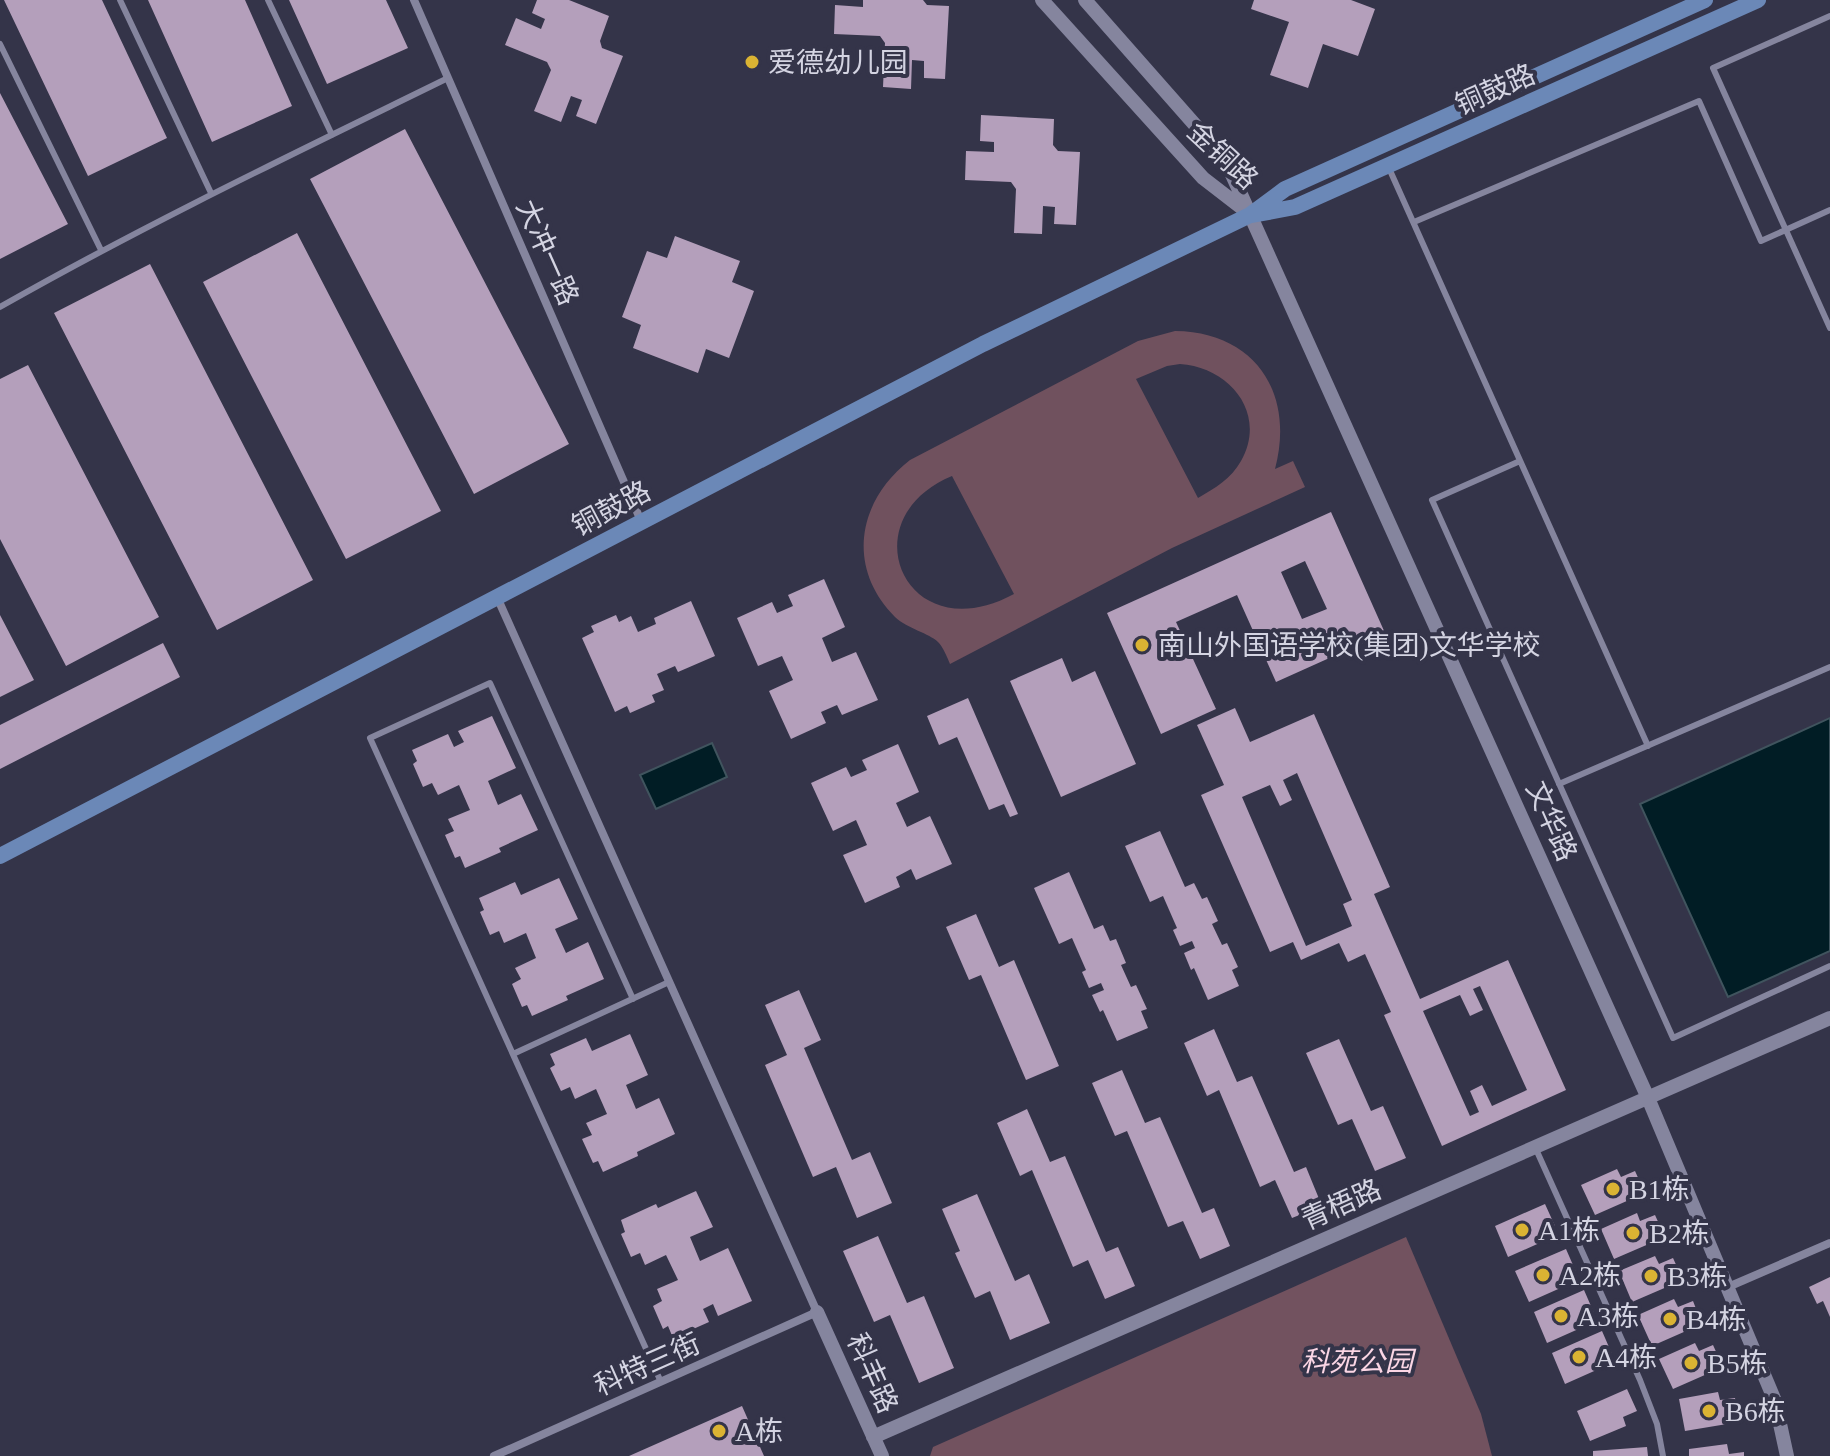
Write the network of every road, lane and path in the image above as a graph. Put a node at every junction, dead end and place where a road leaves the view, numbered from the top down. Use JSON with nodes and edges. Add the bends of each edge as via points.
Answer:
{"nodes":[{"id":1,"x":120,"y":0,"type":"edge"},
{"id":2,"x":268,"y":0,"type":"edge"},
{"id":3,"x":414,"y":0,"type":"edge"},
{"id":4,"x":1042,"y":0,"type":"edge"},
{"id":5,"x":1085,"y":0,"type":"edge"},
{"id":6,"x":1705,"y":0,"type":"edge"},
{"id":7,"x":1758,"y":0,"type":"edge"},
{"id":8,"x":1830,"y":16,"type":"edge"},
{"id":9,"x":0,"y":44,"type":"edge"},
{"id":10,"x":448,"y":78,"type":"junction"},
{"id":11,"x":332,"y":135,"type":"junction"},
{"id":12,"x":1388,"y":166,"type":"junction"},
{"id":13,"x":211,"y":193,"type":"junction"},
{"id":14,"x":1830,"y":210,"type":"edge"},
{"id":15,"x":1250,"y":215,"type":"junction"},
{"id":16,"x":1414,"y":222,"type":"junction"},
{"id":17,"x":1785,"y":229,"type":"junction"},
{"id":18,"x":101,"y":250,"type":"junction"},
{"id":19,"x":0,"y":307,"type":"edge"},
{"id":20,"x":1830,"y":328,"type":"edge"},
{"id":21,"x":1520,"y":461,"type":"junction"},
{"id":22,"x":641,"y":521,"type":"junction"},
{"id":23,"x":497,"y":597,"type":"junction"},
{"id":24,"x":1830,"y":667,"type":"edge"},
{"id":25,"x":1648,"y":746,"type":"junction"},
{"id":26,"x":1559,"y":784,"type":"junction"},
{"id":27,"x":0,"y":856,"type":"edge"},
{"id":28,"x":1830,"y":966,"type":"edge"},
{"id":29,"x":669,"y":982,"type":"junction"},
{"id":30,"x":633,"y":999,"type":"junction"},
{"id":31,"x":1830,"y":1018,"type":"edge"},
{"id":32,"x":513,"y":1054,"type":"junction"},
{"id":33,"x":1648,"y":1098,"type":"junction"},
{"id":34,"x":1535,"y":1147,"type":"junction"},
{"id":35,"x":1830,"y":1243,"type":"edge"},
{"id":36,"x":1728,"y":1287,"type":"junction"},
{"id":37,"x":817,"y":1312,"type":"junction"},
{"id":38,"x":661,"y":1382,"type":"junction"},
{"id":39,"x":873,"y":1437,"type":"junction"},
{"id":40,"x":494,"y":1456,"type":"edge"},
{"id":41,"x":882,"y":1456,"type":"edge"},
{"id":42,"x":1663,"y":1456,"type":"edge"},
{"id":43,"x":1787,"y":1456,"type":"edge"}],
"edges":[{"from":1,"to":13,"type":"lane"},
{"from":2,"to":11,"type":"lane"},
{"from":3,"to":10,"type":"street","name":"大冲一路"},
{"from":4,"to":15,"type":"street","name":"金铜路","via":[[1203,178]]},
{"from":5,"to":15,"type":"street","name":"金铜路","via":[[1225,159]]},
{"from":6,"to":15,"type":"main road","name":"铜鼓路","via":[[1285,189]]},
{"from":7,"to":12,"type":"main road","name":"铜鼓路"},
{"from":8,"to":17,"type":"lane","via":[[1713,68]]},
{"from":9,"to":18,"type":"lane"},
{"from":10,"to":11,"type":"lane"},
{"from":10,"to":22,"type":"street","name":"大冲一路"},
{"from":11,"to":13,"type":"lane"},
{"from":12,"to":15,"type":"main road","name":"铜鼓路","via":[[1295,207]]},
{"from":12,"to":16,"type":"lane"},
{"from":13,"to":18,"type":"lane"},
{"from":14,"to":17,"type":"lane"},
{"from":15,"to":22,"type":"main road","name":"铜鼓路","via":[[983,344]]},
{"from":15,"to":33,"type":"street","name":"文华路"},
{"from":16,"to":17,"type":"lane","via":[[1699,101],[1761,241]]},
{"from":16,"to":21,"type":"lane"},
{"from":17,"to":20,"type":"lane"},
{"from":18,"to":19,"type":"lane"},
{"from":21,"to":25,"type":"lane"},
{"from":21,"to":26,"type":"lane","via":[[1432,500]]},
{"from":22,"to":23,"type":"main road","name":"铜鼓路"},
{"from":23,"to":27,"type":"main road","name":"铜鼓路"},
{"from":23,"to":29,"type":"street"},
{"from":24,"to":25,"type":"lane"},
{"from":25,"to":26,"type":"lane"},
{"from":26,"to":28,"type":"lane","via":[[1673,1038]]},
{"from":29,"to":30,"type":"lane"},
{"from":29,"to":37,"type":"street"},
{"from":30,"to":32,"type":"lane"},
{"from":30,"to":32,"type":"lane","via":[[490,683],[370,738]]},
{"from":31,"to":33,"type":"street","name":"青梧路"},
{"from":32,"to":38,"type":"lane"},
{"from":33,"to":34,"type":"street","name":"青梧路"},
{"from":33,"to":36,"type":"street","name":"文华路"},
{"from":34,"to":39,"type":"street","name":"青梧路"},
{"from":34,"to":42,"type":"lane","via":[[1640,1380]]},
{"from":35,"to":36,"type":"street"},
{"from":36,"to":43,"type":"street","name":"文华路","via":[[1775,1401]]},
{"from":37,"to":38,"type":"street","name":"科特三街"},
{"from":37,"to":39,"type":"street","name":"科丰路"},
{"from":38,"to":40,"type":"street","name":"科特三街"},
{"from":39,"to":41,"type":"street","name":"科丰路"}]}
